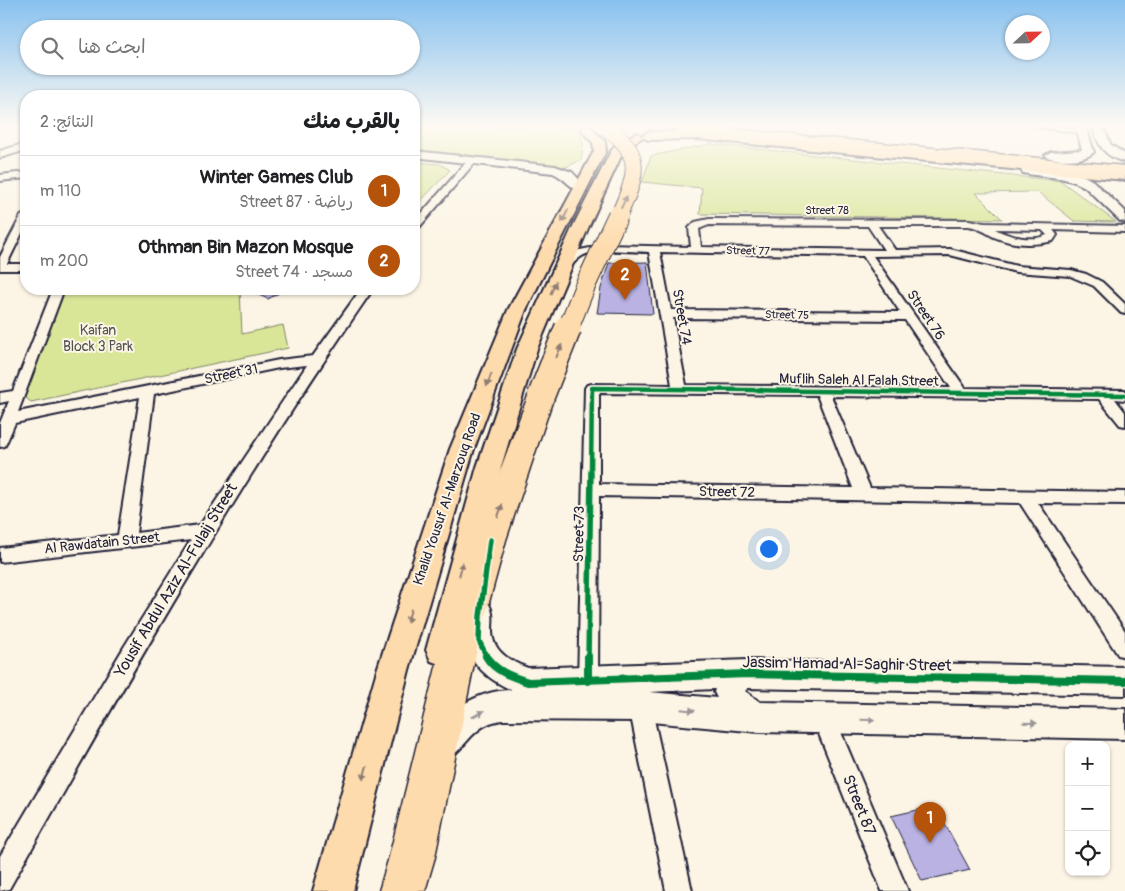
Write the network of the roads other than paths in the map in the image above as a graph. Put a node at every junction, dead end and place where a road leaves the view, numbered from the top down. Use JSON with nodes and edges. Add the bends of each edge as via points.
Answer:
{"nodes":[{"id":1,"x":465,"y":169,"type":"edge"},
{"id":2,"x":543,"y":169,"type":"edge"},
{"id":3,"x":565,"y":169,"type":"edge"},
{"id":4,"x":592,"y":169,"type":"edge"},
{"id":5,"x":604,"y":169,"type":"edge"},
{"id":6,"x":635,"y":169,"type":"edge"},
{"id":7,"x":1020,"y":169,"type":"edge"},
{"id":8,"x":1034,"y":169,"type":"edge"},
{"id":9,"x":1100,"y":169,"type":"edge"},
{"id":10,"x":556,"y":170,"type":"junction"},
{"id":11,"x":1125,"y":171,"type":"edge"},
{"id":12,"x":20,"y":176,"type":"edge"},
{"id":13,"x":1125,"y":177,"type":"edge"},
{"id":14,"x":0,"y":178,"type":"edge"},
{"id":15,"x":1086,"y":181,"type":"junction"},
{"id":16,"x":1104,"y":182,"type":"junction"},
{"id":17,"x":589,"y":189,"type":"junction"},
{"id":18,"x":1125,"y":209,"type":"edge"},
{"id":19,"x":1125,"y":218,"type":"edge"},
{"id":20,"x":420,"y":221,"type":"edge"},
{"id":21,"x":871,"y":223,"type":"junction"},
{"id":22,"x":581,"y":226,"type":"junction"},
{"id":23,"x":20,"y":228,"type":"edge"},
{"id":24,"x":1125,"y":228,"type":"edge"},
{"id":25,"x":605,"y":248,"type":"junction"},
{"id":26,"x":654,"y":250,"type":"junction"},
{"id":27,"x":696,"y":250,"type":"junction"},
{"id":28,"x":892,"y":252,"type":"junction"},
{"id":29,"x":866,"y":253,"type":"junction"},
{"id":30,"x":0,"y":267,"type":"edge"},
{"id":31,"x":20,"y":267,"type":"edge"},
{"id":32,"x":562,"y":267,"type":"junction"},
{"id":33,"x":56,"y":295,"type":"edge"},
{"id":34,"x":363,"y":295,"type":"edge"},
{"id":35,"x":517,"y":310,"type":"junction"},
{"id":36,"x":1125,"y":310,"type":"edge"},
{"id":37,"x":666,"y":314,"type":"junction"},
{"id":38,"x":908,"y":316,"type":"junction"},
{"id":39,"x":316,"y":360,"type":"junction"},
{"id":40,"x":592,"y":388,"type":"joint"},
{"id":41,"x":680,"y":389,"type":"junction"},
{"id":42,"x":148,"y":391,"type":"junction"},
{"id":43,"x":822,"y":391,"type":"junction"},
{"id":44,"x":961,"y":393,"type":"junction"},
{"id":45,"x":18,"y":394,"type":"junction"},
{"id":46,"x":1103,"y":395,"type":"junction"},
{"id":47,"x":1125,"y":395,"type":"edge"},
{"id":48,"x":0,"y":398,"type":"edge"},
{"id":49,"x":507,"y":410,"type":"junction"},
{"id":50,"x":9,"y":419,"type":"junction"},
{"id":51,"x":1125,"y":421,"type":"edge"},
{"id":52,"x":0,"y":442,"type":"edge"},
{"id":53,"x":590,"y":490,"type":"junction"},
{"id":54,"x":864,"y":494,"type":"junction"},
{"id":55,"x":1025,"y":497,"type":"junction"},
{"id":56,"x":1125,"y":498,"type":"edge"},
{"id":57,"x":204,"y":532,"type":"junction"},
{"id":58,"x":490,"y":540,"type":"junction"},
{"id":59,"x":126,"y":541,"type":"junction"},
{"id":60,"x":0,"y":555,"type":"edge"},
{"id":61,"x":1125,"y":648,"type":"edge"},
{"id":62,"x":748,"y":674,"type":"junction"},
{"id":63,"x":588,"y":681,"type":"junction"},
{"id":64,"x":1125,"y":681,"type":"edge"},
{"id":65,"x":640,"y":706,"type":"junction"},
{"id":66,"x":759,"y":717,"type":"junction"},
{"id":67,"x":824,"y":719,"type":"junction"},
{"id":68,"x":1125,"y":724,"type":"edge"},
{"id":69,"x":433,"y":761,"type":"junction"},
{"id":70,"x":0,"y":880,"type":"edge"},
{"id":71,"x":332,"y":888,"type":"edge"},
{"id":72,"x":394,"y":891,"type":"edge"},
{"id":73,"x":402,"y":891,"type":"edge"},
{"id":74,"x":679,"y":891,"type":"edge"},
{"id":75,"x":895,"y":891,"type":"edge"}],
"edges":[{"from":1,"to":20,"type":"street"},
{"from":2,"to":10,"type":"street"},
{"from":3,"to":10,"type":"street"},
{"from":4,"to":17,"type":"main road","name":"Khalid Yousuf Al-Marzouq Road"},
{"from":5,"to":17,"type":"main road","name":"Khalid Yousuf Al-Marzouq Road"},
{"from":58,"to":6,"type":"highway","one_way":true,"bridge":true,"via":[[540,396],[585,286],[630,190]]},
{"from":7,"to":15,"type":"street"},
{"from":8,"to":13,"type":"main road"},
{"from":9,"to":11,"type":"highway"},
{"from":10,"to":17,"type":"street"},
{"from":12,"to":14,"type":"street"},
{"from":13,"to":16,"type":"street"},
{"from":15,"to":16,"type":"street","via":[[1086,178],[1091,178]]},
{"from":15,"to":19,"type":"street"},
{"from":16,"to":18,"type":"street"},
{"from":17,"to":22,"type":"main road","name":"Khalid Yousuf Al-Marzouq Road"},
{"from":17,"to":35,"type":"main road","name":"Khalid Yousuf Al-Marzouq Road","one_way":true},
{"from":21,"to":24,"type":"street","name":"Street 78","via":[[969,223],[984,226],[1001,237],[1044,240],[1052,237],[1045,227]]},
{"from":21,"to":27,"type":"street","name":"Street 78","via":[[703,223],[694,228]]},
{"from":21,"to":28,"type":"street"},
{"from":22,"to":25,"type":"street","name":"Street 77","via":[[586,240]]},
{"from":22,"to":32,"type":"main road","name":"Khalid Yousuf Al-Marzouq Road"},
{"from":23,"to":30,"type":"street"},
{"from":25,"to":26,"type":"street","name":"Street 77"},
{"from":25,"to":32,"type":"street","name":"Street 77","via":[[579,253]]},
{"from":26,"to":27,"type":"street","name":"Street 77"},
{"from":26,"to":37,"type":"street","name":"Street 74"},
{"from":27,"to":29,"type":"street","name":"Street 77"},
{"from":28,"to":29,"type":"street","name":"Street 77"},
{"from":28,"to":36,"type":"street","name":"Street 77","via":[[962,254],[1016,269],[1082,276],[1098,284]]},
{"from":29,"to":38,"type":"street","name":"Street 76"},
{"from":30,"to":31,"type":"street"},
{"from":49,"to":32,"type":"main road","name":"Khalid Yousuf Al-Marzouq Road","one_way":true,"via":[[527,349]]},
{"from":33,"to":45,"type":"street"},
{"from":34,"to":39,"type":"street","name":"Yousif Abdul Aziz Al-Fulaij Street"},
{"from":35,"to":49,"type":"main road","via":[[526,307],[533,310],[510,376]]},
{"from":35,"to":71,"type":"main road","name":"Khalid Yousuf Al-Marzouq Road","one_way":true,"via":[[462,449],[420,580]]},
{"from":37,"to":38,"type":"street","name":"Street 75"},
{"from":37,"to":41,"type":"street","name":"Street 74"},
{"from":38,"to":44,"type":"street","name":"Street 76"},
{"from":39,"to":42,"type":"street","name":"Street 31","via":[[278,364]]},
{"from":39,"to":57,"type":"street","name":"Yousif Abdul Aziz Al-Fulaij Street"},
{"from":40,"to":41,"type":"street","name":"Muflih Saleh Al Falah Street"},
{"from":40,"to":53,"type":"street","name":"Street 73"},
{"from":41,"to":43,"type":"street","name":"Muflih Saleh Al Falah Street"},
{"from":42,"to":50,"type":"street","name":"Street 31"},
{"from":42,"to":59,"type":"street"},
{"from":43,"to":44,"type":"street","name":"Muflih Saleh Al Falah Street"},
{"from":43,"to":54,"type":"street"},
{"from":44,"to":46,"type":"street","name":"Muflih Saleh Al Falah Street"},
{"from":45,"to":48,"type":"street"},
{"from":45,"to":50,"type":"street"},
{"from":46,"to":47,"type":"street","name":"Muflih Saleh Al Falah Street"},
{"from":46,"to":51,"type":"street"},
{"from":72,"to":49,"type":"main road","name":"Khalid Yousuf Al-Marzouq Road","one_way":true,"via":[[437,669],[470,536]]},
{"from":50,"to":52,"type":"street"},
{"from":53,"to":54,"type":"street","name":"Street 72"},
{"from":53,"to":63,"type":"street","name":"Street 73"},
{"from":54,"to":55,"type":"street","name":"Street 72"},
{"from":55,"to":56,"type":"street","name":"Street 72"},
{"from":55,"to":61,"type":"street"},
{"from":57,"to":59,"type":"street","name":"Al Rawdatain Street"},
{"from":57,"to":70,"type":"street","name":"Yousif Abdul Aziz Al-Fulaij Street"},
{"from":58,"to":63,"type":"street","name":"Jassim Hamad Al-Saghir Street","via":[[478,640],[489,660],[506,674],[528,682]]},
{"from":58,"to":69,"type":"highway","via":[[461,639]]},
{"from":59,"to":60,"type":"street","name":"Al Rawdatain Street"},
{"from":62,"to":63,"type":"street","name":"Jassim Hamad Al-Saghir Street"},
{"from":62,"to":64,"type":"street","name":"Jassim Hamad Al-Saghir Street"},
{"from":62,"to":66,"type":"street","via":[[736,678],[729,692],[741,709]]},
{"from":65,"to":66,"type":"street","one_way":true},
{"from":69,"to":65,"type":"street","one_way":true,"via":[[447,739],[464,722],[480,711],[502,705]]},
{"from":65,"to":74,"type":"street"},
{"from":66,"to":67,"type":"street"},
{"from":67,"to":68,"type":"street","one_way":true},
{"from":67,"to":75,"type":"street","name":"Street 87"},
{"from":69,"to":73,"type":"highway"}]}
